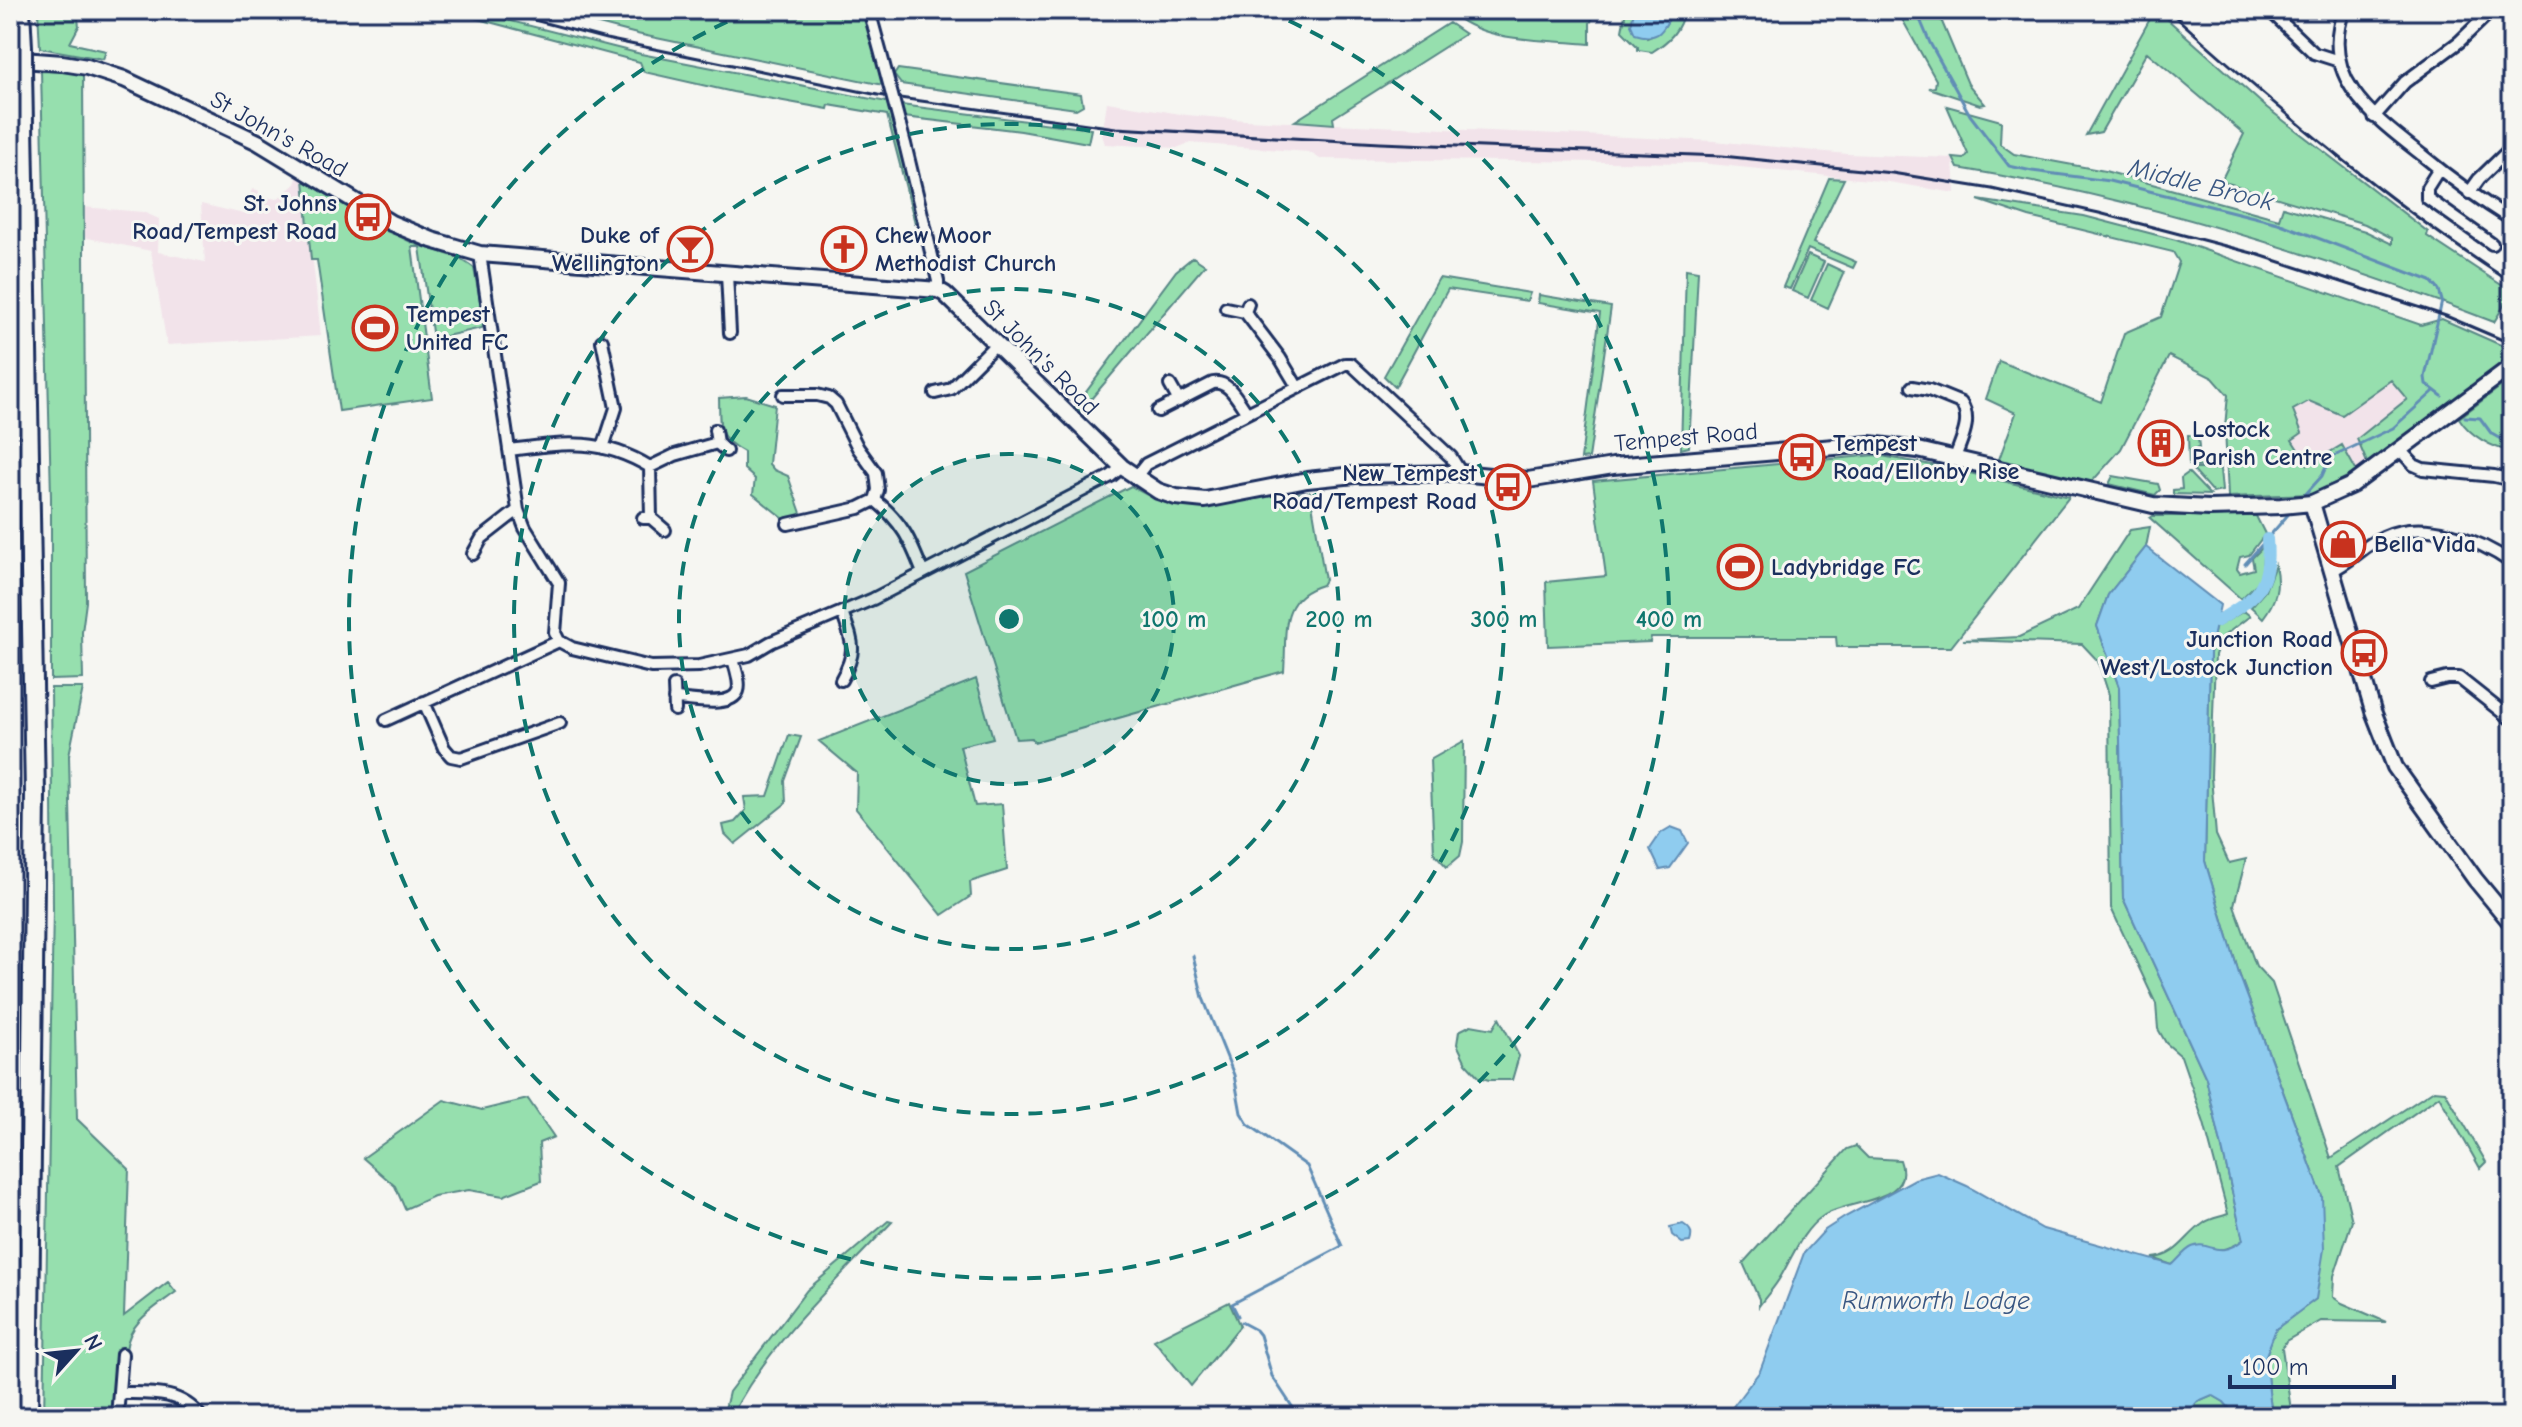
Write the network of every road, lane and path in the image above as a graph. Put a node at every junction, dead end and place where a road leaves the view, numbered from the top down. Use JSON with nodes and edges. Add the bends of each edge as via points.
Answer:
{"nodes":[{"id":1,"x":20,"y":10,"type":"edge"},
{"id":2,"x":869,"y":10,"type":"edge"},
{"id":3,"x":2269,"y":10,"type":"edge"},
{"id":4,"x":2344,"y":10,"type":"edge"},
{"id":5,"x":2492,"y":10,"type":"edge"},
{"id":6,"x":18,"y":58,"type":"edge"},
{"id":7,"x":2339,"y":61,"type":"junction"},
{"id":8,"x":2374,"y":117,"type":"junction"},
{"id":9,"x":2512,"y":147,"type":"edge"},
{"id":10,"x":2439,"y":169,"type":"junction"},
{"id":11,"x":2469,"y":193,"type":"junction"},
{"id":12,"x":2512,"y":220,"type":"edge"},
{"id":13,"x":2492,"y":244,"type":"dead end"},
{"id":14,"x":480,"y":254,"type":"junction"},
{"id":15,"x":727,"y":274,"type":"junction"},
{"id":16,"x":938,"y":290,"type":"junction"},
{"id":17,"x":1226,"y":308,"type":"dead end"},
{"id":18,"x":730,"y":333,"type":"dead end"},
{"id":19,"x":602,"y":341,"type":"dead end"},
{"id":20,"x":996,"y":344,"type":"junction"},
{"id":21,"x":2512,"y":366,"type":"edge"},
{"id":22,"x":1170,"y":385,"type":"dead end"},
{"id":23,"x":1912,"y":387,"type":"dead end"},
{"id":24,"x":1298,"y":388,"type":"junction"},
{"id":25,"x":951,"y":389,"type":"junction"},
{"id":26,"x":935,"y":393,"type":"dead end"},
{"id":27,"x":783,"y":395,"type":"dead end"},
{"id":28,"x":950,"y":401,"type":"dead end"},
{"id":29,"x":1179,"y":401,"type":"junction"},
{"id":30,"x":1158,"y":411,"type":"dead end"},
{"id":31,"x":1247,"y":413,"type":"junction"},
{"id":32,"x":715,"y":430,"type":"dead end"},
{"id":33,"x":717,"y":443,"type":"junction"},
{"id":34,"x":603,"y":448,"type":"junction"},
{"id":35,"x":509,"y":450,"type":"junction"},
{"id":36,"x":726,"y":451,"type":"dead end"},
{"id":37,"x":2401,"y":451,"type":"junction"},
{"id":38,"x":1955,"y":458,"type":"junction"},
{"id":39,"x":650,"y":467,"type":"junction"},
{"id":40,"x":1122,"y":467,"type":"junction"},
{"id":41,"x":1461,"y":473,"type":"junction"},
{"id":42,"x":1135,"y":478,"type":"junction"},
{"id":43,"x":2512,"y":480,"type":"edge"},
{"id":44,"x":875,"y":500,"type":"junction"},
{"id":45,"x":2312,"y":503,"type":"junction"},
{"id":46,"x":518,"y":510,"type":"junction"},
{"id":47,"x":788,"y":524,"type":"dead end"},
{"id":48,"x":665,"y":530,"type":"dead end"},
{"id":49,"x":473,"y":554,"type":"dead end"},
{"id":50,"x":2512,"y":563,"type":"edge"},
{"id":51,"x":2331,"y":571,"type":"junction"},
{"id":52,"x":923,"y":573,"type":"junction"},
{"id":53,"x":842,"y":612,"type":"junction"},
{"id":54,"x":559,"y":641,"type":"junction"},
{"id":55,"x":733,"y":659,"type":"junction"},
{"id":56,"x":841,"y":680,"type":"dead end"},
{"id":57,"x":2431,"y":682,"type":"dead end"},
{"id":58,"x":674,"y":686,"type":"dead end"},
{"id":59,"x":424,"y":702,"type":"junction"},
{"id":60,"x":386,"y":720,"type":"dead end"},
{"id":61,"x":2512,"y":720,"type":"edge"},
{"id":62,"x":560,"y":723,"type":"dead end"},
{"id":63,"x":2512,"y":924,"type":"edge"},
{"id":64,"x":122,"y":1354,"type":"dead end"},
{"id":65,"x":119,"y":1393,"type":"junction"},
{"id":66,"x":29,"y":1417,"type":"edge"},
{"id":67,"x":117,"y":1417,"type":"edge"},
{"id":68,"x":201,"y":1417,"type":"edge"}],
"edges":[{"from":1,"to":6,"type":"highway"},
{"from":2,"to":16,"type":"street","bridge":true},
{"from":3,"to":7,"type":"street","via":[[2314,53]]},
{"from":4,"to":7,"type":"street"},
{"from":5,"to":8,"type":"street","via":[[2453,48],[2405,82]]},
{"from":6,"to":14,"type":"street","name":"St John's Road","via":[[75,65],[124,79],[258,142],[391,223]]},
{"from":6,"to":66,"type":"highway","via":[[35,794]]},
{"from":7,"to":8,"type":"street"},
{"from":8,"to":10,"type":"street"},
{"from":9,"to":11,"type":"street"},
{"from":10,"to":11,"type":"street"},
{"from":10,"to":13,"type":"street","via":[[2427,198]]},
{"from":11,"to":12,"type":"street"},
{"from":14,"to":15,"type":"street","name":"St John's Road"},
{"from":14,"to":35,"type":"street"},
{"from":15,"to":16,"type":"street","name":"St John's Road"},
{"from":15,"to":18,"type":"street"},
{"from":16,"to":20,"type":"street","name":"St John's Road"},
{"from":17,"to":24,"type":"street","via":[[1247,308]]},
{"from":19,"to":34,"type":"street","via":[[616,408]]},
{"from":20,"to":25,"type":"street"},
{"from":20,"to":40,"type":"street","name":"St John's Road"},
{"from":21,"to":37,"type":"street","name":"Tempest Road"},
{"from":22,"to":29,"type":"street"},
{"from":23,"to":38,"type":"street","via":[[1965,408],[1966,424]]},
{"from":24,"to":31,"type":"street"},
{"from":24,"to":41,"type":"street","via":[[1351,364],[1451,457]]},
{"from":25,"to":26,"type":"street"},
{"from":25,"to":28,"type":"street"},
{"from":27,"to":44,"type":"street","via":[[829,398],[841,409],[876,473]]},
{"from":29,"to":30,"type":"street"},
{"from":29,"to":31,"type":"street","via":[[1220,382]]},
{"from":31,"to":42,"type":"street","via":[[1146,464]]},
{"from":32,"to":33,"type":"street"},
{"from":33,"to":36,"type":"street"},
{"from":33,"to":39,"type":"street"},
{"from":34,"to":35,"type":"street","via":[[568,443]]},
{"from":34,"to":39,"type":"street"},
{"from":35,"to":46,"type":"street"},
{"from":37,"to":43,"type":"street","via":[[2423,469]]},
{"from":37,"to":45,"type":"street","name":"Tempest Road","via":[[2352,485]]},
{"from":38,"to":41,"type":"street","name":"Tempest Road","via":[[1860,444],[1613,466],[1528,480]]},
{"from":38,"to":45,"type":"street","name":"Tempest Road","via":[[2153,505]]},
{"from":39,"to":48,"type":"street","via":[[647,518]]},
{"from":40,"to":42,"type":"street","name":"St John's Road"},
{"from":40,"to":52,"type":"street"},
{"from":41,"to":42,"type":"street","name":"Tempest Road","via":[[1307,480],[1205,500],[1176,497]]},
{"from":44,"to":47,"type":"street"},
{"from":44,"to":52,"type":"street","via":[[901,523]]},
{"from":45,"to":51,"type":"street"},
{"from":46,"to":49,"type":"street","via":[[482,538]]},
{"from":46,"to":54,"type":"street","via":[[559,583],[554,625]]},
{"from":50,"to":51,"type":"street","via":[[2471,540],[2402,530]]},
{"from":51,"to":63,"type":"street","via":[[2395,767]]},
{"from":52,"to":53,"type":"street"},
{"from":53,"to":55,"type":"street"},
{"from":53,"to":56,"type":"street","via":[[855,664]]},
{"from":54,"to":55,"type":"street","via":[[651,667]]},
{"from":54,"to":59,"type":"street"},
{"from":55,"to":58,"type":"street","via":[[739,689],[727,700],[675,705]]},
{"from":57,"to":61,"type":"street","via":[[2459,678]]},
{"from":59,"to":60,"type":"street"},
{"from":59,"to":62,"type":"street","via":[[444,748],[461,758]]},
{"from":64,"to":65,"type":"street"},
{"from":65,"to":67,"type":"street"},
{"from":65,"to":68,"type":"street","via":[[166,1394],[185,1401]]}]}
